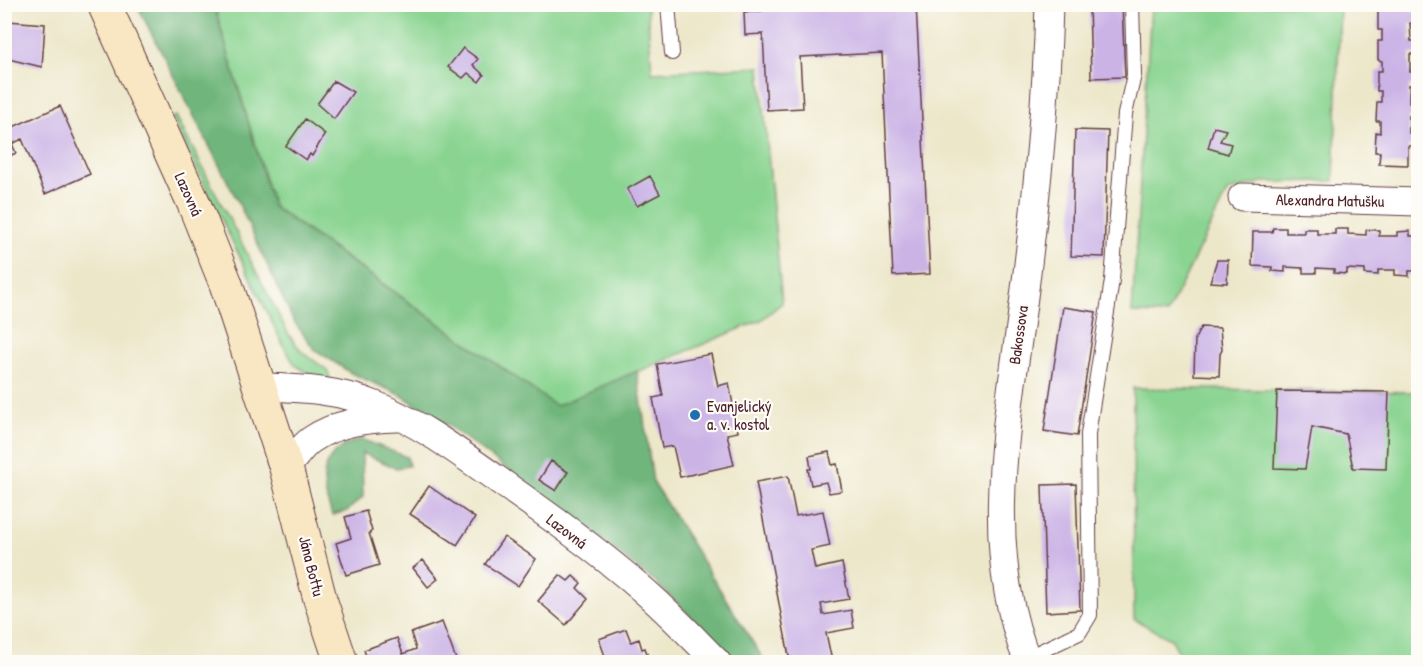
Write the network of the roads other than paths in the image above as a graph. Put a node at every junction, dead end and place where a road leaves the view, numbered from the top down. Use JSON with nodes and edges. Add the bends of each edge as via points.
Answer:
{"nodes":[{"id":1,"x":104,"y":4,"type":"edge"},
{"id":2,"x":668,"y":4,"type":"edge"},
{"id":3,"x":1049,"y":4,"type":"edge"},
{"id":4,"x":1132,"y":4,"type":"edge"},
{"id":5,"x":672,"y":53,"type":"dead end"},
{"id":6,"x":1242,"y":197,"type":"dead end"},
{"id":7,"x":1419,"y":202,"type":"edge"},
{"id":8,"x":262,"y":387,"type":"junction"},
{"id":9,"x":402,"y":417,"type":"junction"},
{"id":10,"x":286,"y":468,"type":"junction"},
{"id":11,"x":1027,"y":660,"type":"edge"},
{"id":12,"x":341,"y":663,"type":"edge"},
{"id":13,"x":717,"y":663,"type":"edge"}],
"edges":[{"from":1,"to":8,"type":"street","name":"Lazovná","via":[[194,204]]},
{"from":2,"to":5,"type":"lane"},
{"from":3,"to":11,"type":"street","name":"Bakossova","via":[[1034,204],[1003,468],[1006,578]]},
{"from":4,"to":11,"type":"lane","via":[[1134,75],[1125,114],[1112,280],[1088,434],[1090,615],[1079,633]]},
{"from":6,"to":7,"type":"street","name":"Alexandra Matušku"},
{"from":8,"to":9,"type":"street","name":"Lazovná","via":[[332,393]]},
{"from":8,"to":10,"type":"street","name":"Lazovná"},
{"from":9,"to":10,"type":"street","via":[[341,425],[310,440]]},
{"from":9,"to":13,"type":"street","name":"Lazovná","via":[[466,458],[598,554],[643,590]]},
{"from":10,"to":12,"type":"street","name":"Jána Bottu"}]}
